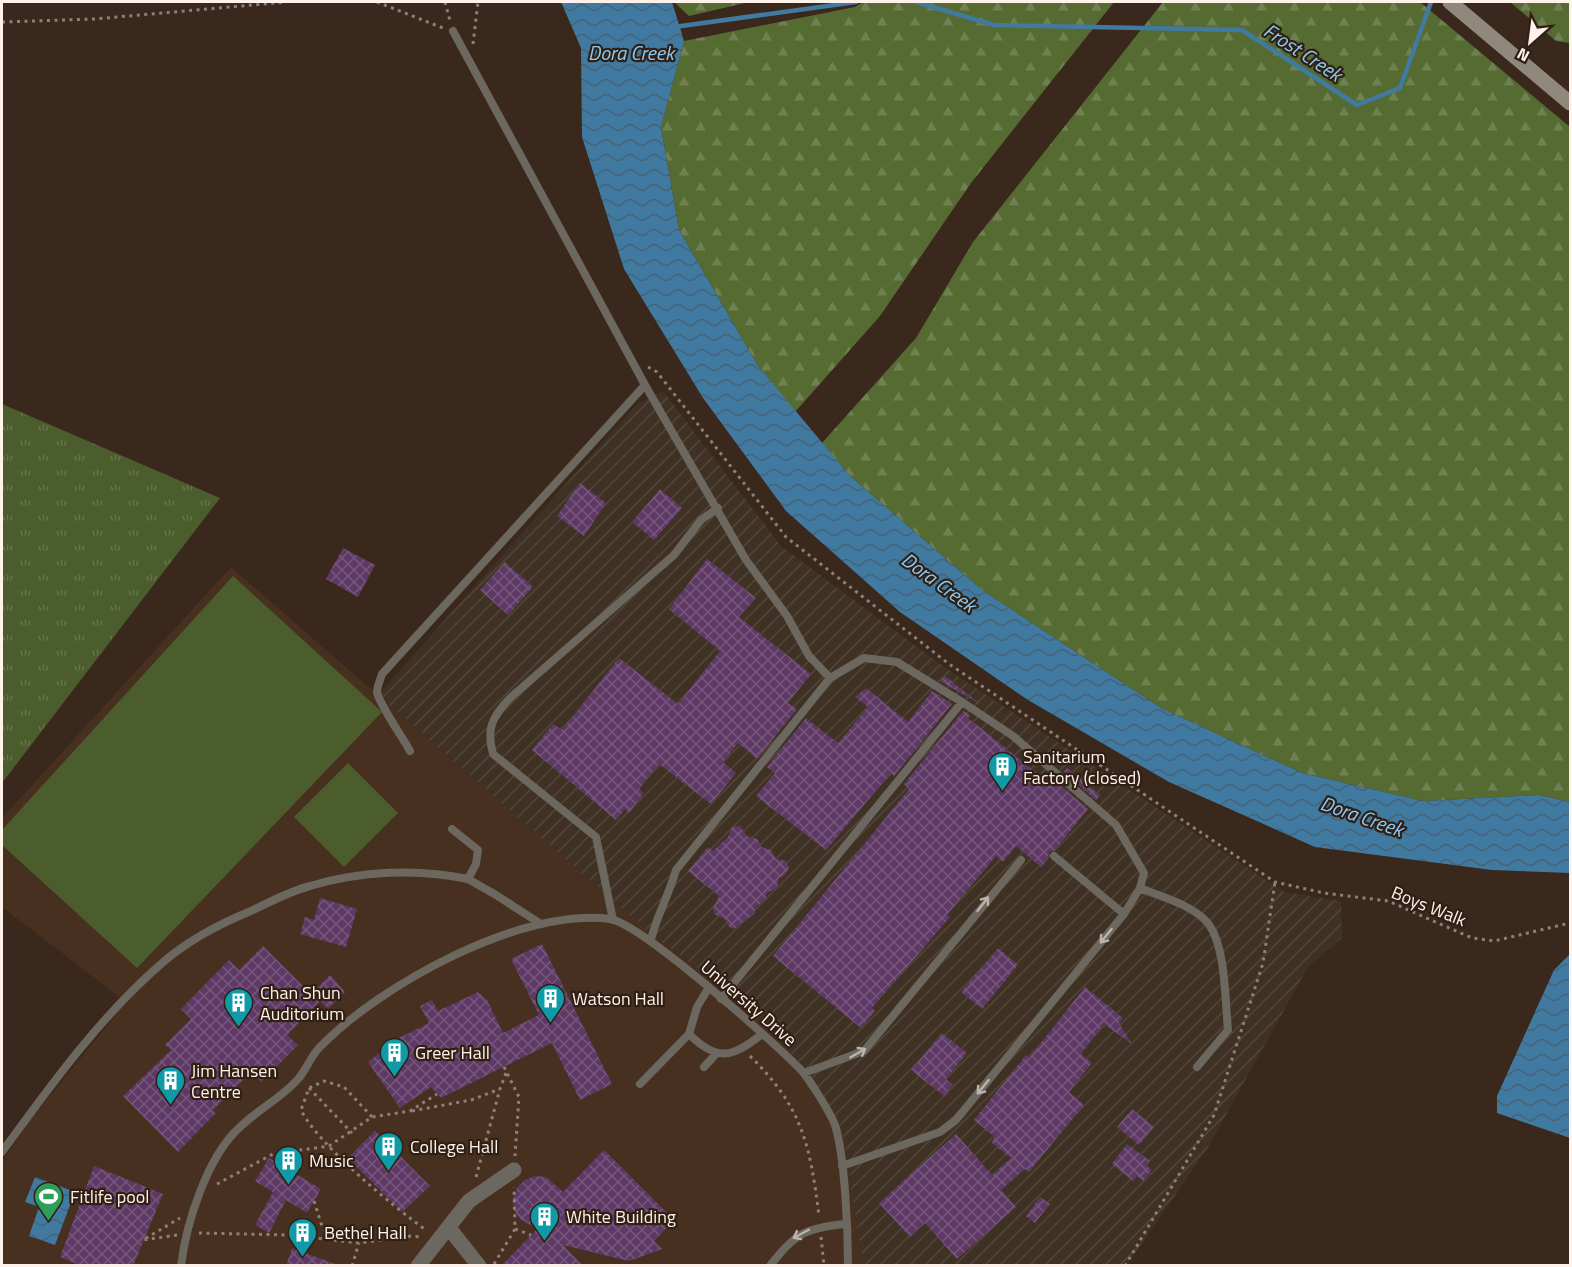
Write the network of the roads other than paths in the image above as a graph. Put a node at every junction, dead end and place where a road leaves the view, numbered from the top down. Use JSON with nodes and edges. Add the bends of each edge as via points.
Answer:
{"nodes":[{"id":1,"x":1450,"y":2,"type":"edge"},
{"id":2,"x":453,"y":32,"type":"road end"},
{"id":3,"x":1570,"y":103,"type":"edge"},
{"id":4,"x":645,"y":385,"type":"junction"},
{"id":5,"x":718,"y":508,"type":"junction"},
{"id":6,"x":830,"y":678,"type":"junction"},
{"id":7,"x":962,"y":702,"type":"junction"},
{"id":8,"x":410,"y":751,"type":"dead end"},
{"id":9,"x":452,"y":829,"type":"dead end"},
{"id":10,"x":1054,"y":856,"type":"dead end"},
{"id":11,"x":1021,"y":860,"type":"dead end"},
{"id":12,"x":468,"y":879,"type":"junction"},
{"id":13,"x":1140,"y":888,"type":"junction"},
{"id":14,"x":1124,"y":914,"type":"junction"},
{"id":15,"x":613,"y":920,"type":"junction"},
{"id":16,"x":541,"y":924,"type":"junction"},
{"id":17,"x":651,"y":940,"type":"junction"},
{"id":18,"x":708,"y":989,"type":"junction"},
{"id":19,"x":722,"y":999,"type":"junction"},
{"id":20,"x":688,"y":1034,"type":"junction"},
{"id":21,"x":762,"y":1034,"type":"junction"},
{"id":22,"x":716,"y":1054,"type":"junction"},
{"id":23,"x":704,"y":1067,"type":"dead end"},
{"id":24,"x":1197,"y":1067,"type":"dead end"},
{"id":25,"x":804,"y":1073,"type":"junction"},
{"id":26,"x":640,"y":1084,"type":"dead end"},
{"id":27,"x":2,"y":1152,"type":"edge"},
{"id":28,"x":842,"y":1166,"type":"junction"},
{"id":29,"x":514,"y":1170,"type":"dead end"},
{"id":30,"x":845,"y":1224,"type":"junction"},
{"id":31,"x":444,"y":1233,"type":"junction"},
{"id":32,"x":181,"y":1266,"type":"edge"},
{"id":33,"x":418,"y":1266,"type":"edge"},
{"id":34,"x":479,"y":1266,"type":"edge"},
{"id":35,"x":770,"y":1266,"type":"edge"},
{"id":36,"x":848,"y":1266,"type":"edge"}],
"edges":[{"from":1,"to":3,"type":"main road"},
{"from":2,"to":4,"type":"lane"},
{"from":4,"to":5,"type":"lane"},
{"from":4,"to":8,"type":"lane","via":[[382,674],[377,690],[381,705],[391,715]]},
{"from":5,"to":6,"type":"lane","via":[[746,560],[787,616],[809,656]]},
{"from":5,"to":15,"type":"lane","via":[[701,520],[674,555],[510,698],[498,711],[488,735],[493,754],[596,837]]},
{"from":6,"to":7,"type":"lane","via":[[864,658],[897,662]]},
{"from":6,"to":17,"type":"lane","via":[[676,870]]},
{"from":7,"to":13,"type":"lane","via":[[1014,736],[1116,825],[1144,873]]},
{"from":7,"to":19,"type":"lane"},
{"from":9,"to":12,"type":"lane","via":[[478,850]]},
{"from":10,"to":14,"type":"lane"},
{"from":25,"to":11,"type":"lane","one_way":true,"via":[[849,1059],[871,1045]]},
{"from":12,"to":16,"type":"lane"},
{"from":12,"to":27,"type":"lane","via":[[442,873],[367,875],[309,886],[215,926],[162,962],[120,1004],[48,1088]]},
{"from":13,"to":14,"type":"lane"},
{"from":13,"to":24,"type":"lane","via":[[1206,920],[1218,938],[1228,1030]]},
{"from":14,"to":28,"type":"lane","one_way":true,"via":[[956,1120],[940,1132]]},
{"from":15,"to":16,"type":"lane","name":"University Drive","via":[[575,918]]},
{"from":15,"to":17,"type":"lane","name":"University Drive"},
{"from":16,"to":32,"type":"lane","name":"University Drive","via":[[487,942],[411,978],[319,1048],[299,1078],[237,1129],[209,1172],[185,1233]]},
{"from":17,"to":18,"type":"lane","name":"University Drive"},
{"from":18,"to":19,"type":"lane","name":"University Drive"},
{"from":18,"to":20,"type":"lane"},
{"from":19,"to":21,"type":"lane","name":"University Drive"},
{"from":20,"to":22,"type":"lane","via":[[702,1048]]},
{"from":20,"to":26,"type":"lane"},
{"from":21,"to":22,"type":"lane","via":[[743,1049]]},
{"from":21,"to":25,"type":"lane","name":"University Drive"},
{"from":22,"to":23,"type":"lane"},
{"from":25,"to":28,"type":"lane","name":"University Drive","via":[[834,1124]]},
{"from":28,"to":30,"type":"lane","name":"University Drive"},
{"from":29,"to":31,"type":"street","via":[[470,1200]]},
{"from":30,"to":35,"type":"lane","one_way":true,"via":[[805,1230],[790,1240]]},
{"from":30,"to":36,"type":"lane","name":"University Drive"},
{"from":31,"to":33,"type":"street"},
{"from":31,"to":34,"type":"street"}]}
